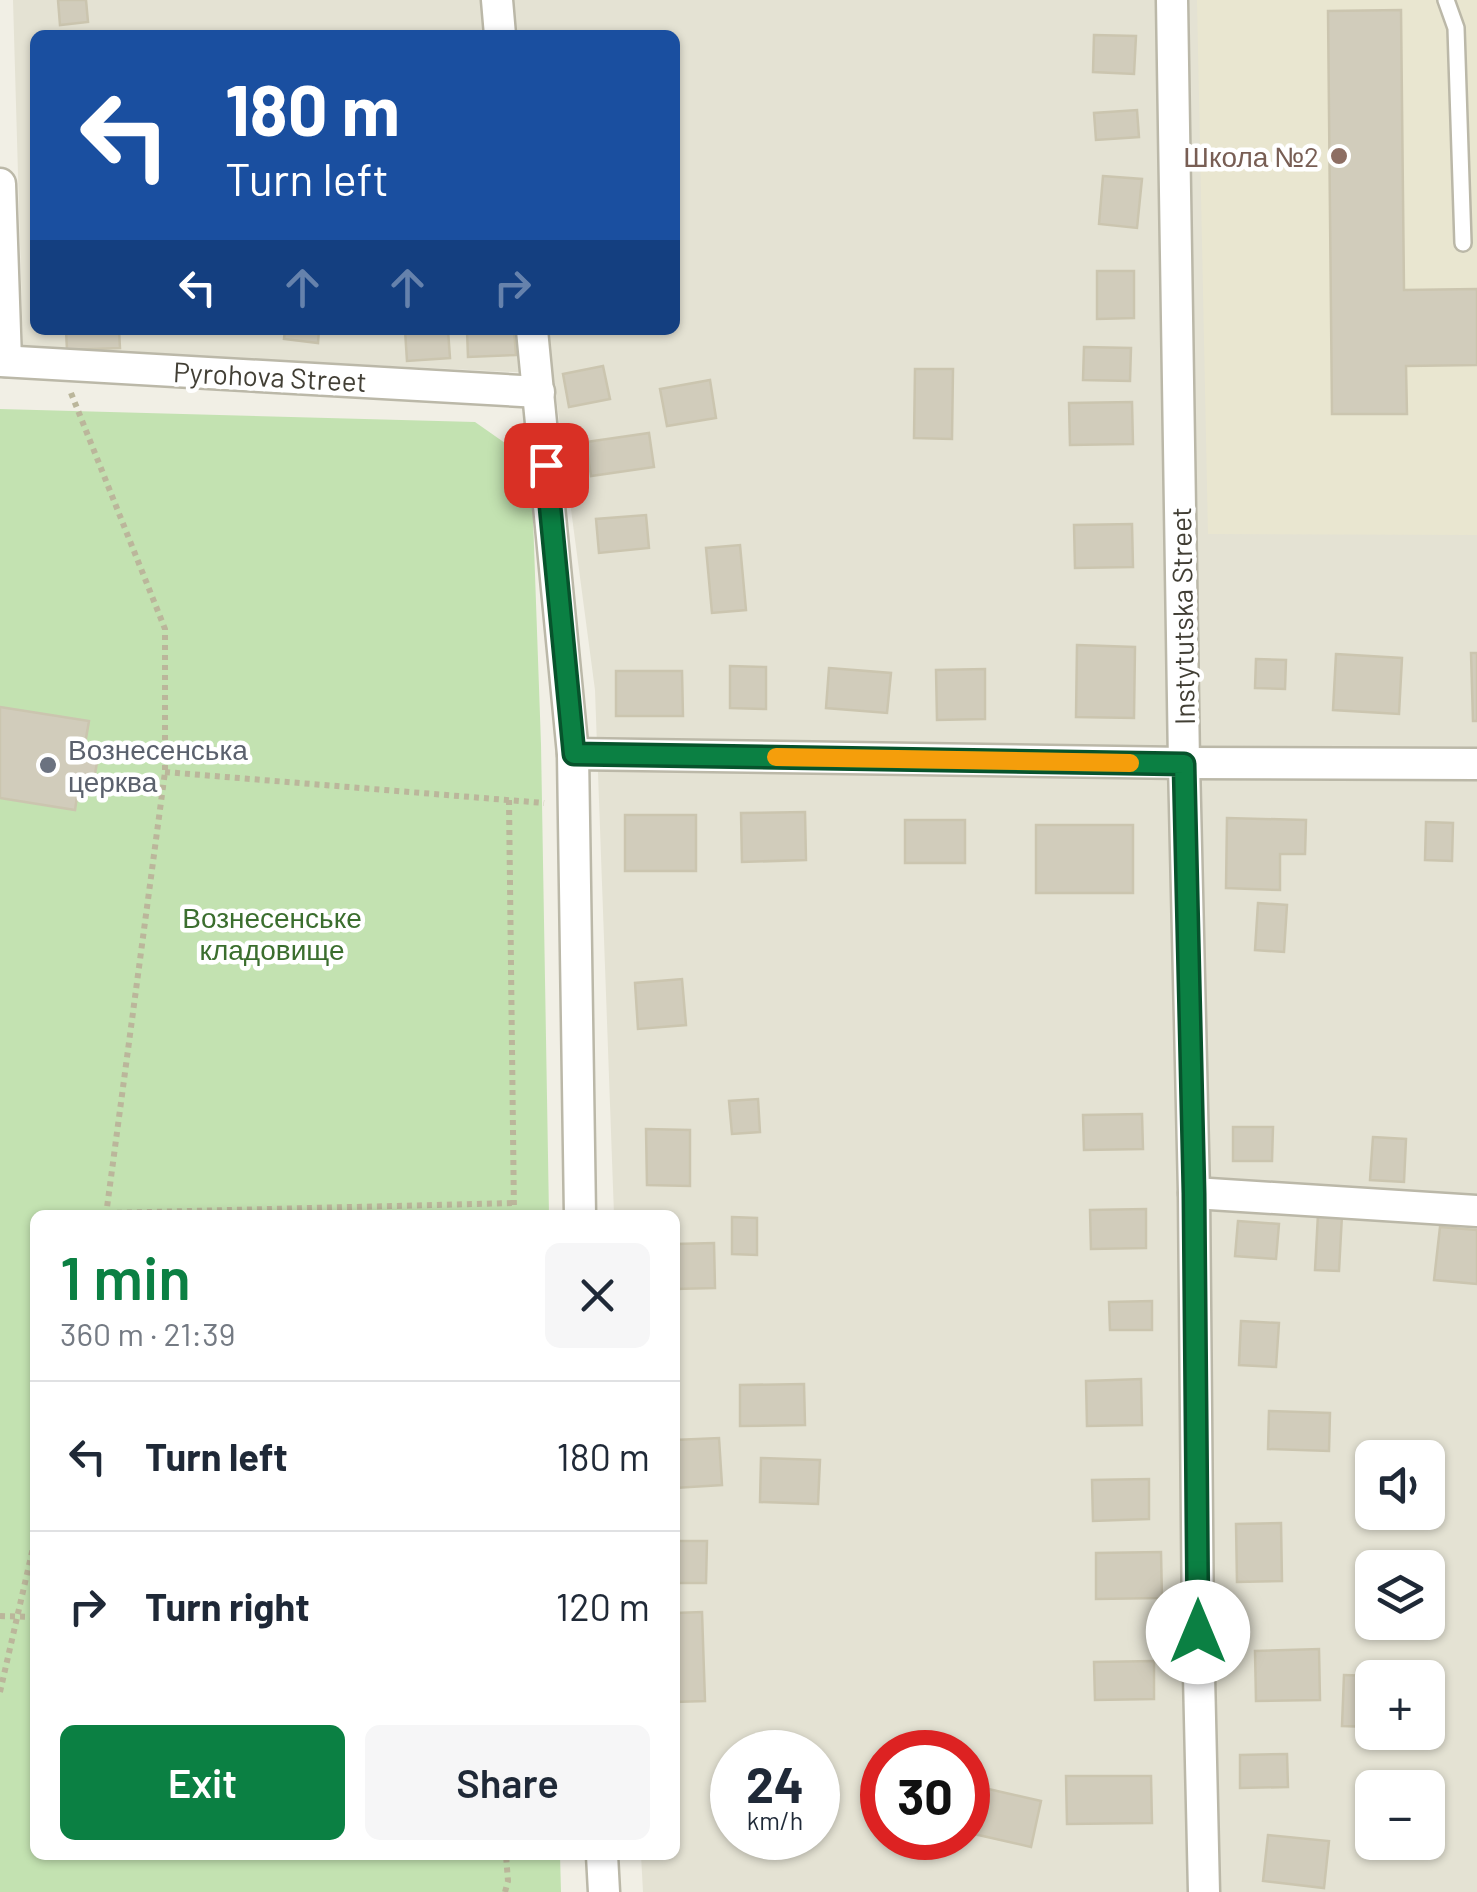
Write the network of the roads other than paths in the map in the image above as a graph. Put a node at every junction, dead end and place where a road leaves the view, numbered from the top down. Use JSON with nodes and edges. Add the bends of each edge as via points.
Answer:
{"nodes":[{"id":1,"x":497,"y":0,"type":"edge"},
{"id":2,"x":1172,"y":0,"type":"edge"},
{"id":3,"x":1446,"y":0,"type":"edge"},
{"id":4,"x":500,"y":30,"type":"edge"},
{"id":5,"x":0,"y":184,"type":"edge"},
{"id":6,"x":1463,"y":243,"type":"dead end"},
{"id":7,"x":533,"y":335,"type":"edge"},
{"id":8,"x":3,"y":361,"type":"edge"},
{"id":9,"x":539,"y":392,"type":"junction"},
{"id":10,"x":574,"y":754,"type":"junction"},
{"id":11,"x":1184,"y":764,"type":"junction"},
{"id":12,"x":1477,"y":764,"type":"edge"},
{"id":13,"x":1194,"y":1193,"type":"junction"},
{"id":14,"x":580,"y":1210,"type":"edge"},
{"id":15,"x":1477,"y":1212,"type":"edge"},
{"id":16,"x":602,"y":1860,"type":"edge"},
{"id":17,"x":604,"y":1892,"type":"edge"},
{"id":18,"x":1204,"y":1892,"type":"edge"}],
"edges":[{"from":1,"to":4,"type":"street"},
{"from":2,"to":11,"type":"street","name":"Instytutska Street"},
{"from":3,"to":6,"type":"lane","via":[[1456,28]]},
{"from":5,"to":8,"type":"street"},
{"from":7,"to":9,"type":"street"},
{"from":8,"to":9,"type":"street","name":"Pyrohova Street"},
{"from":9,"to":10,"type":"street"},
{"from":10,"to":11,"type":"street"},
{"from":10,"to":14,"type":"street"},
{"from":11,"to":12,"type":"street"},
{"from":11,"to":13,"type":"street","name":"Instytutska Street"},
{"from":13,"to":15,"type":"street"},
{"from":13,"to":18,"type":"street","name":"Instytutska Street"},
{"from":16,"to":17,"type":"street"}]}
